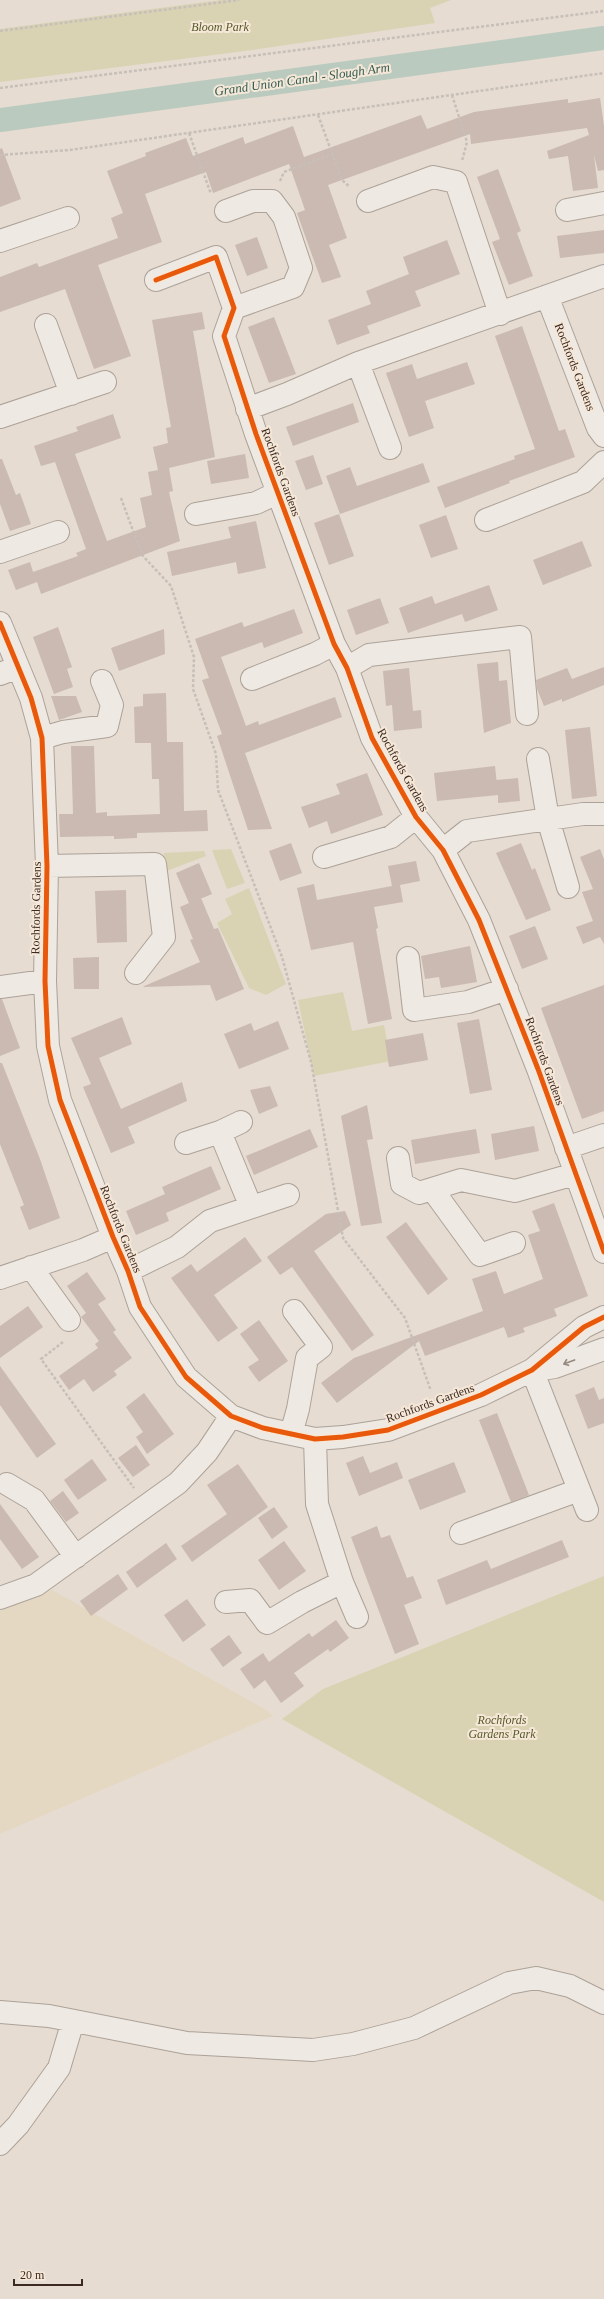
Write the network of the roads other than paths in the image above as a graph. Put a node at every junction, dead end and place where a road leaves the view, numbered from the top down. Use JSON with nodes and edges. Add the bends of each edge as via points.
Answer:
{"nodes":[{"id":1,"x":368,"y":201,"type":"road end"},
{"id":2,"x":604,"y":203,"type":"edge"},
{"id":3,"x":567,"y":210,"type":"dead end"},
{"id":4,"x":226,"y":211,"type":"road end"},
{"id":5,"x":68,"y":218,"type":"dead end"},
{"id":6,"x":0,"y":242,"type":"edge"},
{"id":7,"x":604,"y":276,"type":"edge"},
{"id":8,"x":156,"y":280,"type":"dead end"},
{"id":9,"x":547,"y":296,"type":"junction"},
{"id":10,"x":234,"y":308,"type":"junction"},
{"id":11,"x":500,"y":314,"type":"junction"},
{"id":12,"x":46,"y":325,"type":"dead end"},
{"id":13,"x":358,"y":363,"type":"junction"},
{"id":14,"x":105,"y":382,"type":"dead end"},
{"id":15,"x":71,"y":394,"type":"junction"},
{"id":16,"x":248,"y":409,"type":"junction"},
{"id":17,"x":0,"y":417,"type":"edge"},
{"id":18,"x":604,"y":436,"type":"edge"},
{"id":19,"x":390,"y":448,"type":"dead end"},
{"id":20,"x":604,"y":462,"type":"edge"},
{"id":21,"x":277,"y":493,"type":"junction"},
{"id":22,"x":196,"y":514,"type":"dead end"},
{"id":23,"x":486,"y":520,"type":"dead end"},
{"id":24,"x":58,"y":532,"type":"dead end"},
{"id":25,"x":0,"y":552,"type":"edge"},
{"id":26,"x":0,"y":623,"type":"edge"},
{"id":27,"x":334,"y":644,"type":"junction"},
{"id":28,"x":347,"y":668,"type":"junction"},
{"id":29,"x":9,"y":670,"type":"edge"},
{"id":30,"x":252,"y":679,"type":"dead end"},
{"id":31,"x":102,"y":681,"type":"dead end"},
{"id":32,"x":527,"y":714,"type":"dead end"},
{"id":33,"x":42,"y":738,"type":"junction"},
{"id":34,"x":538,"y":759,"type":"dead end"},
{"id":35,"x":604,"y":814,"type":"edge"},
{"id":36,"x":416,"y":817,"type":"junction"},
{"id":37,"x":548,"y":819,"type":"junction"},
{"id":38,"x":442,"y":850,"type":"junction"},
{"id":39,"x":324,"y":857,"type":"dead end"},
{"id":40,"x":47,"y":866,"type":"junction"},
{"id":41,"x":568,"y":887,"type":"dead end"},
{"id":42,"x":408,"y":958,"type":"dead end"},
{"id":43,"x":136,"y":973,"type":"dead end"},
{"id":44,"x":45,"y":981,"type":"junction"},
{"id":45,"x":0,"y":987,"type":"edge"},
{"id":46,"x":507,"y":989,"type":"junction"},
{"id":47,"x":241,"y":1122,"type":"dead end"},
{"id":48,"x":220,"y":1132,"type":"junction"},
{"id":49,"x":604,"y":1135,"type":"edge"},
{"id":50,"x":186,"y":1143,"type":"dead end"},
{"id":51,"x":566,"y":1148,"type":"junction"},
{"id":52,"x":398,"y":1158,"type":"dead end"},
{"id":53,"x":575,"y":1174,"type":"junction"},
{"id":54,"x":432,"y":1189,"type":"junction"},
{"id":55,"x":288,"y":1195,"type":"dead end"},
{"id":56,"x":251,"y":1207,"type":"junction"},
{"id":57,"x":112,"y":1237,"type":"junction"},
{"id":58,"x":514,"y":1243,"type":"dead end"},
{"id":59,"x":604,"y":1252,"type":"edge"},
{"id":60,"x":31,"y":1267,"type":"junction"},
{"id":61,"x":128,"y":1271,"type":"junction"},
{"id":62,"x":0,"y":1278,"type":"edge"},
{"id":63,"x":294,"y":1311,"type":"dead end"},
{"id":64,"x":604,"y":1317,"type":"edge"},
{"id":65,"x":69,"y":1320,"type":"road end"},
{"id":66,"x":604,"y":1349,"type":"edge"},
{"id":67,"x":532,"y":1370,"type":"junction"},
{"id":68,"x":231,"y":1416,"type":"junction"},
{"id":69,"x":291,"y":1434,"type":"junction"},
{"id":70,"x":315,"y":1439,"type":"junction"},
{"id":71,"x":7,"y":1484,"type":"dead end"},
{"id":72,"x":579,"y":1490,"type":"junction"},
{"id":73,"x":587,"y":1510,"type":"dead end"},
{"id":74,"x":461,"y":1533,"type":"dead end"},
{"id":75,"x":76,"y":1557,"type":"junction"},
{"id":76,"x":342,"y":1582,"type":"junction"},
{"id":77,"x":0,"y":1598,"type":"edge"},
{"id":78,"x":226,"y":1602,"type":"dead end"},
{"id":79,"x":356,"y":1617,"type":"dead end"},
{"id":80,"x":604,"y":2003,"type":"edge"},
{"id":81,"x":0,"y":2012,"type":"edge"},
{"id":82,"x":73,"y":2021,"type":"junction"},
{"id":83,"x":0,"y":2144,"type":"edge"}],
"edges":[{"from":1,"to":11,"type":"street","via":[[433,177],[456,182]]},
{"from":2,"to":3,"type":"street"},
{"from":4,"to":10,"type":"street","via":[[253,202],[272,201],[284,216],[300,268],[293,287]]},
{"from":5,"to":6,"type":"street"},
{"from":7,"to":9,"type":"street"},
{"from":8,"to":10,"type":"street","via":[[216,257]]},
{"from":9,"to":11,"type":"street"},
{"from":9,"to":18,"type":"street","name":"Rochfords Gardens","via":[[598,428]]},
{"from":10,"to":16,"type":"street","name":"Rochfords Gardens","via":[[224,336]]},
{"from":11,"to":13,"type":"street"},
{"from":12,"to":15,"type":"street"},
{"from":13,"to":16,"type":"street"},
{"from":13,"to":19,"type":"street"},
{"from":14,"to":15,"type":"street"},
{"from":15,"to":17,"type":"street"},
{"from":16,"to":21,"type":"street","name":"Rochfords Gardens"},
{"from":20,"to":23,"type":"street","via":[[583,482]]},
{"from":21,"to":22,"type":"street","name":"Rochfords Gardens","via":[[256,503]]},
{"from":21,"to":27,"type":"street","name":"Rochfords Gardens"},
{"from":24,"to":25,"type":"street"},
{"from":26,"to":29,"type":"street","name":"Rochfords Gardens"},
{"from":27,"to":28,"type":"street","name":"Rochfords Gardens"},
{"from":27,"to":30,"type":"street"},
{"from":28,"to":32,"type":"street","via":[[369,655],[520,637]]},
{"from":28,"to":36,"type":"street","name":"Rochfords Gardens","via":[[372,738]]},
{"from":29,"to":33,"type":"street","name":"Rochfords Gardens","via":[[31,698]]},
{"from":31,"to":33,"type":"street","via":[[112,705],[107,726],[63,732]]},
{"from":33,"to":40,"type":"street","name":"Rochfords Gardens"},
{"from":34,"to":37,"type":"street"},
{"from":35,"to":37,"type":"street"},
{"from":36,"to":38,"type":"street","name":"Rochfords Gardens"},
{"from":36,"to":39,"type":"street","name":"Rochfords Gardens","via":[[391,837]]},
{"from":37,"to":38,"type":"street","via":[[467,831]]},
{"from":37,"to":41,"type":"street"},
{"from":38,"to":46,"type":"street","name":"Rochfords Gardens","via":[[479,920]]},
{"from":40,"to":43,"type":"street","name":"Rochfords Gardens","via":[[155,864],[164,937]]},
{"from":40,"to":44,"type":"street","name":"Rochfords Gardens"},
{"from":42,"to":46,"type":"street","via":[[414,1010],[468,1002]]},
{"from":44,"to":45,"type":"street"},
{"from":44,"to":57,"type":"street","name":"Rochfords Gardens","via":[[48,1046],[60,1100]]},
{"from":46,"to":51,"type":"street","name":"Rochfords Gardens"},
{"from":47,"to":48,"type":"street"},
{"from":48,"to":50,"type":"street"},
{"from":48,"to":56,"type":"street"},
{"from":49,"to":51,"type":"street"},
{"from":51,"to":53,"type":"street","name":"Rochfords Gardens"},
{"from":52,"to":54,"type":"street","via":[[402,1184],[419,1193]]},
{"from":53,"to":54,"type":"street","via":[[515,1191],[461,1180]]},
{"from":53,"to":59,"type":"street","name":"Rochfords Gardens"},
{"from":54,"to":58,"type":"street","via":[[480,1255]]},
{"from":55,"to":56,"type":"street","name":"Rochfords Gardens"},
{"from":56,"to":61,"type":"street","name":"Rochfords Gardens","via":[[210,1221],[177,1248]]},
{"from":57,"to":60,"type":"street","name":"Rochfords Gardens","via":[[83,1250]]},
{"from":57,"to":61,"type":"street","name":"Rochfords Gardens"},
{"from":60,"to":62,"type":"street","name":"Rochfords Gardens"},
{"from":60,"to":65,"type":"street"},
{"from":61,"to":68,"type":"street","name":"Rochfords Gardens","via":[[140,1307],[186,1377]]},
{"from":63,"to":69,"type":"street","via":[[321,1347],[307,1358]]},
{"from":64,"to":67,"type":"street","name":"Rochfords Gardens","via":[[584,1327]]},
{"from":66,"to":67,"type":"street","name":"Rochfords Gardens","one_way":true,"via":[[555,1367]]},
{"from":67,"to":70,"type":"street","name":"Rochfords Gardens","via":[[481,1395],[388,1430]]},
{"from":67,"to":72,"type":"street"},
{"from":68,"to":69,"type":"street","name":"Rochfords Gardens","via":[[263,1428]]},
{"from":68,"to":75,"type":"street","via":[[207,1452],[178,1482]]},
{"from":69,"to":70,"type":"street","name":"Rochfords Gardens"},
{"from":70,"to":76,"type":"street","via":[[317,1504]]},
{"from":71,"to":75,"type":"street","via":[[34,1500]]},
{"from":72,"to":73,"type":"street"},
{"from":72,"to":74,"type":"street"},
{"from":75,"to":77,"type":"street","via":[[36,1585]]},
{"from":76,"to":78,"type":"street","via":[[267,1623],[250,1600]]},
{"from":76,"to":79,"type":"street"},
{"from":80,"to":82,"type":"street","via":[[570,1986],[536,1978],[509,1983],[414,2028],[353,2044],[313,2050],[187,2043]]},
{"from":81,"to":82,"type":"street","via":[[49,2016]]},
{"from":82,"to":83,"type":"street","via":[[59,2068],[18,2125]]}]}
